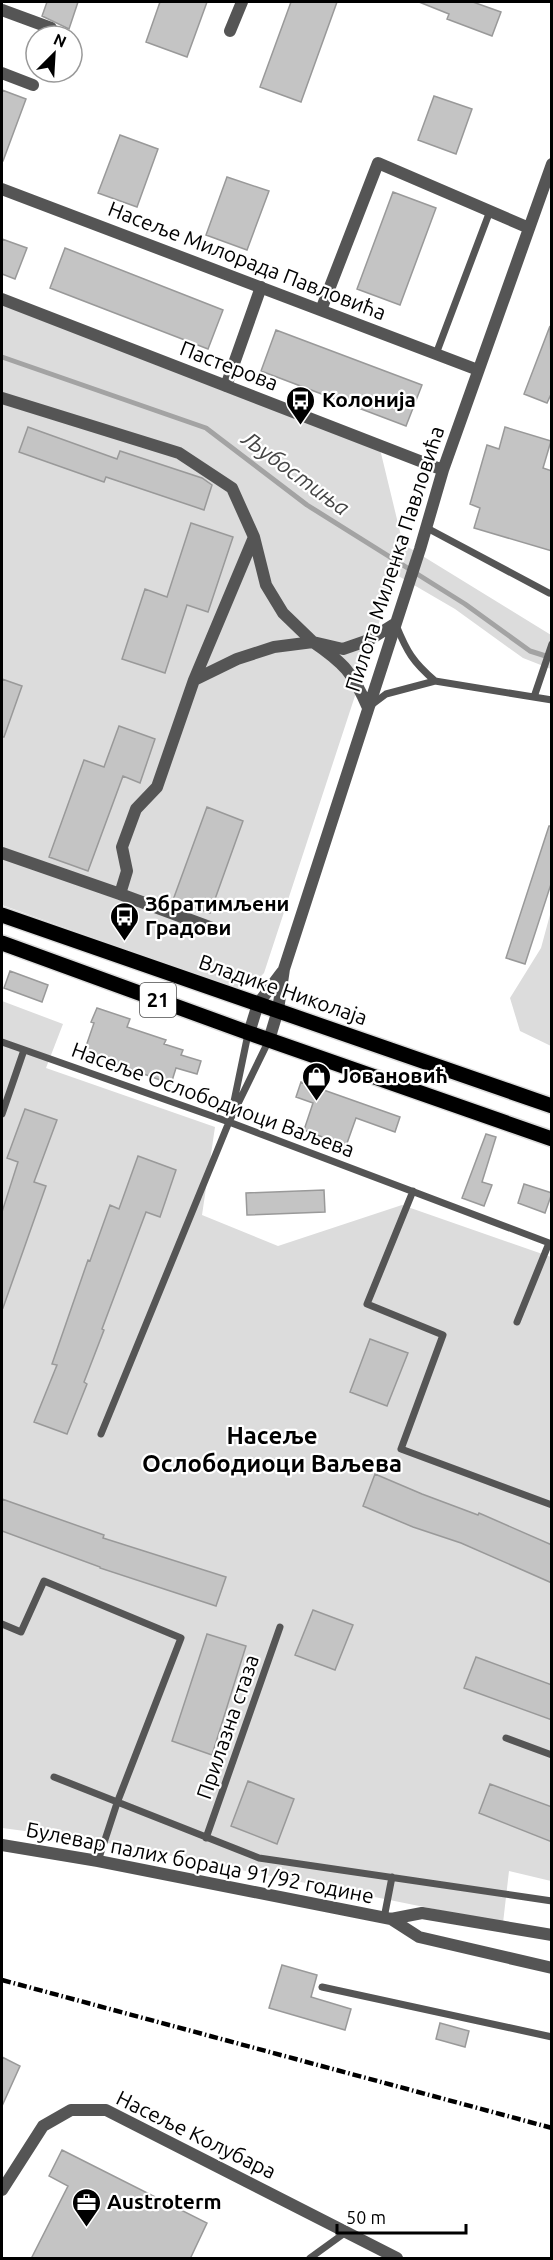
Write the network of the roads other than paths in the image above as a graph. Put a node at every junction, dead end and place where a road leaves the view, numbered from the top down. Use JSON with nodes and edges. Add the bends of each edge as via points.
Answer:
{"nodes":[{"id":1,"x":242,"y":2,"type":"edge"},
{"id":2,"x":2,"y":10,"type":"edge"},
{"id":3,"x":40,"y":24,"type":"edge"},
{"id":4,"x":230,"y":31,"type":"dead end"},
{"id":5,"x":2,"y":73,"type":"edge"},
{"id":6,"x":33,"y":85,"type":"dead end"},
{"id":7,"x":552,"y":164,"type":"edge"},
{"id":8,"x":2,"y":189,"type":"edge"},
{"id":9,"x":490,"y":211,"type":"junction"},
{"id":10,"x":529,"y":228,"type":"junction"},
{"id":11,"x":261,"y":288,"type":"junction"},
{"id":12,"x":2,"y":299,"type":"edge"},
{"id":13,"x":321,"y":310,"type":"junction"},
{"id":14,"x":436,"y":354,"type":"junction"},
{"id":15,"x":478,"y":370,"type":"junction"},
{"id":16,"x":226,"y":386,"type":"junction"},
{"id":17,"x":2,"y":398,"type":"edge"},
{"id":18,"x":444,"y":470,"type":"junction"},
{"id":19,"x":427,"y":528,"type":"junction"},
{"id":20,"x":254,"y":537,"type":"junction"},
{"id":21,"x":549,"y":593,"type":"dead end"},
{"id":22,"x":396,"y":623,"type":"junction"},
{"id":23,"x":313,"y":642,"type":"junction"},
{"id":24,"x":552,"y":644,"type":"edge"},
{"id":25,"x":194,"y":680,"type":"junction"},
{"id":26,"x":435,"y":681,"type":"junction"},
{"id":27,"x":534,"y":697,"type":"junction"},
{"id":28,"x":552,"y":700,"type":"edge"},
{"id":29,"x":368,"y":708,"type":"junction"},
{"id":30,"x":2,"y":853,"type":"edge"},
{"id":31,"x":120,"y":894,"type":"junction"},
{"id":32,"x":2,"y":915,"type":"edge"},
{"id":33,"x":212,"y":928,"type":"dead end"},
{"id":34,"x":2,"y":943,"type":"edge"},
{"id":35,"x":284,"y":969,"type":"junction"},
{"id":36,"x":258,"y":1004,"type":"junction"},
{"id":37,"x":278,"y":1010,"type":"junction"},
{"id":38,"x":249,"y":1033,"type":"junction"},
{"id":39,"x":269,"y":1040,"type":"junction"},
{"id":40,"x":2,"y":1042,"type":"edge"},
{"id":41,"x":24,"y":1050,"type":"junction"},
{"id":42,"x":4,"y":1102,"type":"edge"},
{"id":43,"x":552,"y":1106,"type":"edge"},
{"id":44,"x":2,"y":1114,"type":"edge"},
{"id":45,"x":229,"y":1122,"type":"junction"},
{"id":46,"x":552,"y":1139,"type":"edge"},
{"id":47,"x":413,"y":1191,"type":"junction"},
{"id":48,"x":550,"y":1243,"type":"edge"},
{"id":49,"x":517,"y":1323,"type":"dead end"},
{"id":50,"x":101,"y":1434,"type":"dead end"},
{"id":51,"x":552,"y":1505,"type":"edge"},
{"id":52,"x":2,"y":1624,"type":"edge"},
{"id":53,"x":280,"y":1627,"type":"dead end"},
{"id":54,"x":506,"y":1738,"type":"dead end"},
{"id":55,"x":552,"y":1755,"type":"edge"},
{"id":56,"x":54,"y":1778,"type":"dead end"},
{"id":57,"x":117,"y":1803,"type":"junction"},
{"id":58,"x":206,"y":1838,"type":"junction"},
{"id":59,"x":2,"y":1845,"type":"edge"},
{"id":60,"x":98,"y":1862,"type":"junction"},
{"id":61,"x":392,"y":1877,"type":"junction"},
{"id":62,"x":552,"y":1901,"type":"edge"},
{"id":63,"x":388,"y":1918,"type":"junction"},
{"id":64,"x":552,"y":1935,"type":"edge"},
{"id":65,"x":552,"y":1968,"type":"edge"},
{"id":66,"x":322,"y":1987,"type":"dead end"},
{"id":67,"x":552,"y":2037,"type":"edge"},
{"id":68,"x":2,"y":2190,"type":"edge"},
{"id":69,"x":346,"y":2232,"type":"junction"},
{"id":70,"x":310,"y":2259,"type":"edge"},
{"id":71,"x":397,"y":2259,"type":"edge"}],
"edges":[{"from":1,"to":4,"type":"street"},
{"from":2,"to":3,"type":"street"},
{"from":5,"to":6,"type":"street"},
{"from":7,"to":10,"type":"street","name":"Пилота Миленка Павловића"},
{"from":8,"to":11,"type":"street","name":"Насеље Милорада Павловића"},
{"from":9,"to":10,"type":"street"},
{"from":9,"to":13,"type":"street","via":[[378,163]]},
{"from":9,"to":14,"type":"lane"},
{"from":10,"to":15,"type":"street","name":"Пилота Миленка Павловића"},
{"from":11,"to":13,"type":"street","name":"Насеље Милорада Павловића"},
{"from":11,"to":16,"type":"street"},
{"from":12,"to":16,"type":"street","name":"Пастерова"},
{"from":13,"to":14,"type":"street","name":"Насеље Милорада Павловића"},
{"from":14,"to":15,"type":"street","name":"Насеље Милорада Павловића"},
{"from":15,"to":18,"type":"street","name":"Пилота Миленка Павловића"},
{"from":16,"to":18,"type":"street","name":"Пастерова"},
{"from":17,"to":20,"type":"street","via":[[178,453],[232,488]]},
{"from":18,"to":19,"type":"street","name":"Пилота Миленка Павловића"},
{"from":19,"to":21,"type":"lane"},
{"from":19,"to":22,"type":"street","name":"Пилота Миленка Павловића"},
{"from":20,"to":23,"type":"street","via":[[266,585],[283,612]]},
{"from":20,"to":25,"type":"street"},
{"from":22,"to":23,"type":"street","via":[[369,640],[343,648]]},
{"from":22,"to":26,"type":"lane","via":[[417,665]]},
{"from":22,"to":29,"type":"street","name":"Пилота Миленка Павловића"},
{"from":23,"to":25,"type":"street","via":[[274,647],[237,659]]},
{"from":23,"to":29,"type":"street","via":[[339,659],[356,679]]},
{"from":24,"to":27,"type":"lane"},
{"from":25,"to":31,"type":"street","via":[[158,787],[136,809],[122,847],[127,871]]},
{"from":26,"to":27,"type":"lane"},
{"from":26,"to":29,"type":"lane","via":[[386,694]]},
{"from":27,"to":28,"type":"lane"},
{"from":29,"to":35,"type":"street","name":"Пилота Миленка Павловића"},
{"from":30,"to":31,"type":"street"},
{"from":31,"to":33,"type":"street"},
{"from":32,"to":36,"type":"main road","name":"Владике Николаја","number":"21"},
{"from":34,"to":38,"type":"main road","number":"21"},
{"from":35,"to":36,"type":"street"},
{"from":35,"to":37,"type":"street"},
{"from":36,"to":37,"type":"main road","name":"Владике Николаја","number":"21"},
{"from":36,"to":38,"type":"street"},
{"from":37,"to":39,"type":"street"},
{"from":37,"to":43,"type":"main road","name":"Владике Николаја","number":"21"},
{"from":38,"to":39,"type":"main road","number":"21"},
{"from":38,"to":45,"type":"lane"},
{"from":39,"to":45,"type":"lane"},
{"from":39,"to":46,"type":"main road","number":"21"},
{"from":40,"to":41,"type":"lane","name":"Насеље Ослободиоци Ваљева"},
{"from":41,"to":42,"type":"lane"},
{"from":41,"to":45,"type":"lane","name":"Насеље Ослободиоци Ваљева"},
{"from":42,"to":44,"type":"lane"},
{"from":45,"to":47,"type":"lane","name":"Насеље Ослободиоци Ваљева"},
{"from":45,"to":50,"type":"lane"},
{"from":47,"to":48,"type":"lane","name":"Насеље Ослободиоци Ваљева"},
{"from":47,"to":51,"type":"lane","via":[[367,1304],[443,1335],[401,1449]]},
{"from":48,"to":49,"type":"lane"},
{"from":52,"to":57,"type":"lane","via":[[21,1632],[44,1581],[181,1638]]},
{"from":53,"to":58,"type":"lane","name":"Прилазна стаза"},
{"from":54,"to":55,"type":"lane"},
{"from":56,"to":57,"type":"lane"},
{"from":57,"to":58,"type":"lane"},
{"from":57,"to":60,"type":"lane"},
{"from":58,"to":61,"type":"lane","via":[[259,1858]]},
{"from":59,"to":60,"type":"street","name":"Булевар палих бораца 91/92 године"},
{"from":60,"to":63,"type":"street","name":"Булевар палих бораца 91/92 године"},
{"from":61,"to":62,"type":"lane"},
{"from":61,"to":63,"type":"lane"},
{"from":63,"to":64,"type":"street","name":"Булевар палих бораца 91/92 године","via":[[422,1913]]},
{"from":63,"to":65,"type":"street","name":"Булевар палих бораца 91/92 године","via":[[419,1936]]},
{"from":66,"to":67,"type":"lane"},
{"from":68,"to":69,"type":"street","name":"Насеље Колубара","via":[[43,2126],[71,2110],[106,2110]]},
{"from":69,"to":70,"type":"lane"},
{"from":69,"to":71,"type":"street","name":"Насеље Колубара"}]}
